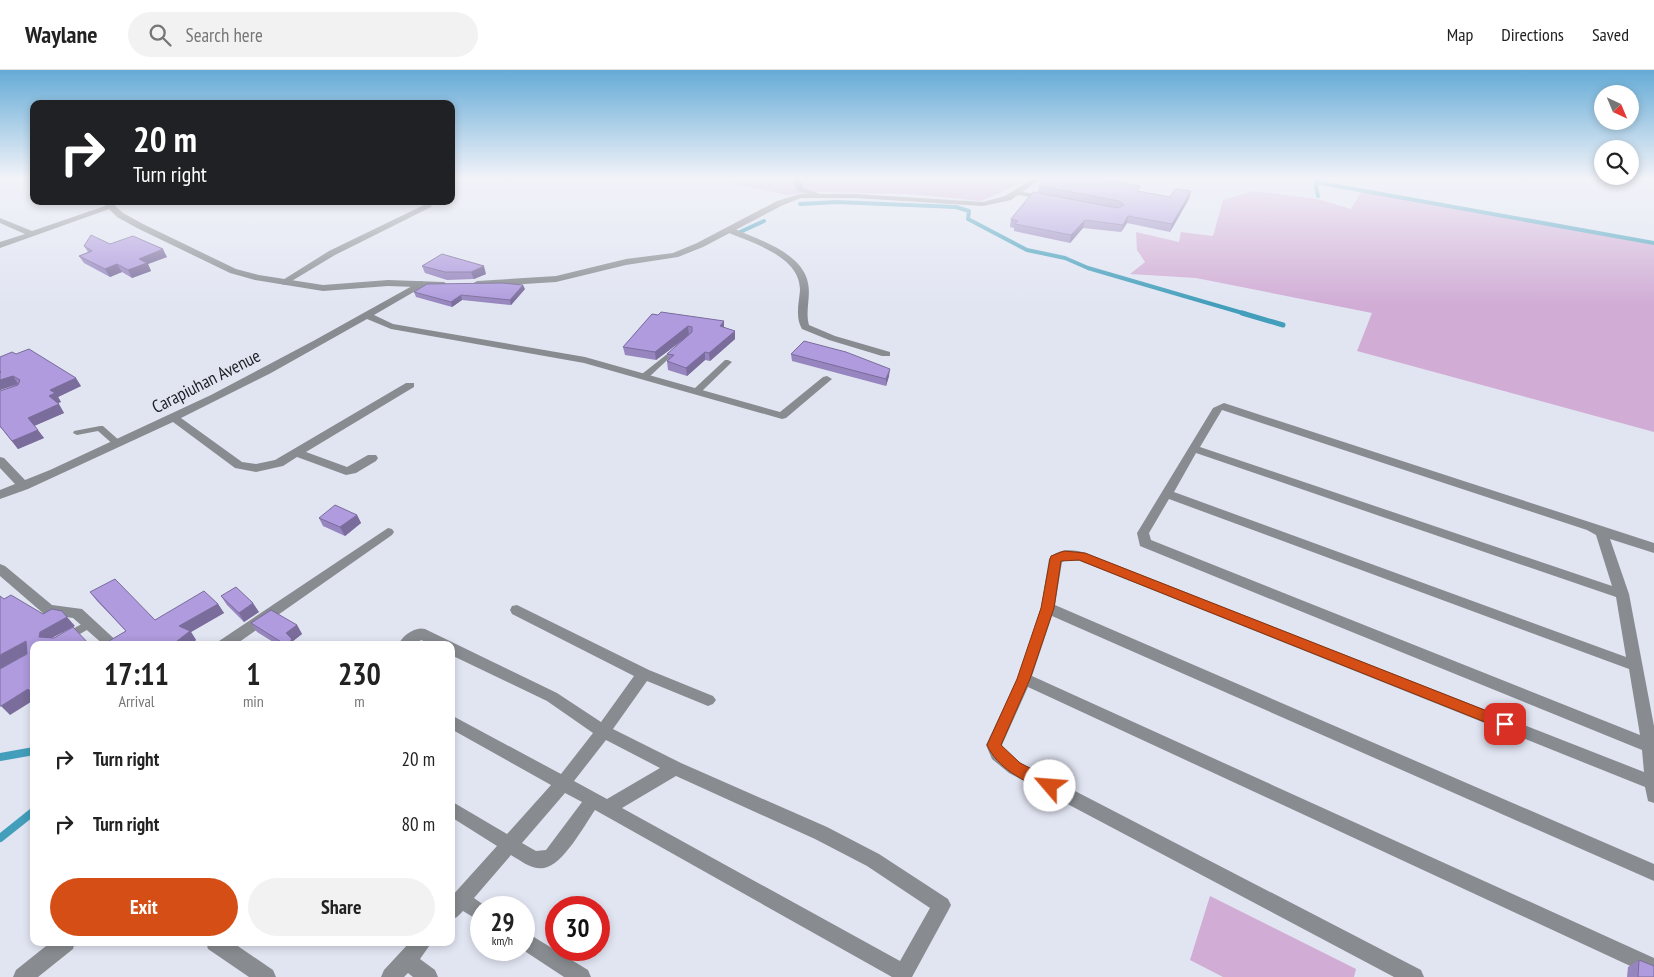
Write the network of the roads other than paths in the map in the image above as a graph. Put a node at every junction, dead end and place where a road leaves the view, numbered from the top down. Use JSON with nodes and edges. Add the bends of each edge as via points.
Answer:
{"nodes":[{"id":1,"x":0,"y":220,"type":"edge"},
{"id":2,"x":67,"y":220,"type":"edge"},
{"id":3,"x":132,"y":220,"type":"edge"},
{"id":4,"x":399,"y":220,"type":"edge"},
{"id":5,"x":749,"y":220,"type":"edge"},
{"id":6,"x":730,"y":230,"type":"junction"},
{"id":7,"x":32,"y":234,"type":"junction"},
{"id":8,"x":0,"y":245,"type":"edge"},
{"id":9,"x":282,"y":283,"type":"junction"},
{"id":10,"x":421,"y":284,"type":"junction"},
{"id":11,"x":470,"y":285,"type":"edge"},
{"id":12,"x":456,"y":286,"type":"edge"},
{"id":13,"x":367,"y":316,"type":"junction"},
{"id":14,"x":682,"y":344,"type":"edge"},
{"id":15,"x":886,"y":354,"type":"dead end"},
{"id":16,"x":728,"y":362,"type":"dead end"},
{"id":17,"x":645,"y":376,"type":"junction"},
{"id":18,"x":827,"y":379,"type":"dead end"},
{"id":19,"x":410,"y":385,"type":"dead end"},
{"id":20,"x":698,"y":390,"type":"junction"},
{"id":21,"x":174,"y":418,"type":"junction"},
{"id":22,"x":77,"y":433,"type":"dead end"},
{"id":23,"x":118,"y":444,"type":"junction"},
{"id":24,"x":1195,"y":449,"type":"junction"},
{"id":25,"x":296,"y":453,"type":"junction"},
{"id":26,"x":372,"y":458,"type":"dead end"},
{"id":27,"x":0,"y":461,"type":"edge"},
{"id":28,"x":24,"y":486,"type":"junction"},
{"id":29,"x":1167,"y":494,"type":"junction"},
{"id":30,"x":0,"y":495,"type":"edge"},
{"id":31,"x":388,"y":532,"type":"dead end"},
{"id":32,"x":1601,"y":532,"type":"junction"},
{"id":33,"x":1654,"y":548,"type":"edge"},
{"id":34,"x":0,"y":569,"type":"edge"},
{"id":35,"x":1622,"y":594,"type":"junction"},
{"id":36,"x":1048,"y":608,"type":"junction"},
{"id":37,"x":517,"y":610,"type":"dead end"},
{"id":38,"x":89,"y":624,"type":"junction"},
{"id":39,"x":60,"y":641,"type":"edge"},
{"id":40,"x":109,"y":641,"type":"edge"},
{"id":41,"x":230,"y":641,"type":"edge"},
{"id":42,"x":410,"y":641,"type":"edge"},
{"id":43,"x":437,"y":641,"type":"edge"},
{"id":44,"x":455,"y":650,"type":"edge"},
{"id":45,"x":1636,"y":666,"type":"junction"},
{"id":46,"x":644,"y":674,"type":"junction"},
{"id":47,"x":1024,"y":679,"type":"junction"},
{"id":48,"x":708,"y":700,"type":"dead end"},
{"id":49,"x":455,"y":723,"type":"edge"},
{"id":50,"x":602,"y":731,"type":"junction"},
{"id":51,"x":1650,"y":746,"type":"junction"},
{"id":52,"x":675,"y":768,"type":"junction"},
{"id":53,"x":561,"y":784,"type":"junction"},
{"id":54,"x":1654,"y":787,"type":"edge"},
{"id":55,"x":600,"y":804,"type":"junction"},
{"id":56,"x":455,"y":810,"type":"edge"},
{"id":57,"x":511,"y":844,"type":"junction"},
{"id":58,"x":1654,"y":872,"type":"edge"},
{"id":59,"x":456,"y":906,"type":"edge"},
{"id":60,"x":470,"y":910,"type":"edge"},
{"id":61,"x":61,"y":946,"type":"edge"},
{"id":62,"x":221,"y":946,"type":"edge"},
{"id":63,"x":419,"y":946,"type":"edge"},
{"id":64,"x":535,"y":947,"type":"edge"},
{"id":65,"x":407,"y":960,"type":"junction"},
{"id":66,"x":1654,"y":968,"type":"edge"},
{"id":67,"x":23,"y":977,"type":"edge"},
{"id":68,"x":266,"y":977,"type":"edge"},
{"id":69,"x":391,"y":977,"type":"edge"},
{"id":70,"x":428,"y":977,"type":"edge"},
{"id":71,"x":581,"y":977,"type":"edge"},
{"id":72,"x":1414,"y":977,"type":"edge"}],
"edges":[{"from":1,"to":7,"type":"street"},
{"from":2,"to":7,"type":"street"},
{"from":3,"to":9,"type":"street","via":[[233,271]]},
{"from":4,"to":9,"type":"street","via":[[332,253]]},
{"from":5,"to":6,"type":"street"},
{"from":6,"to":11,"type":"street","via":[[675,255],[626,262],[556,279]]},
{"from":6,"to":15,"type":"street","via":[[783,254],[797,268],[804,284],[802,320],[805,328]]},
{"from":7,"to":8,"type":"street"},
{"from":9,"to":10,"type":"street","via":[[342,288],[388,283]]},
{"from":10,"to":12,"type":"street"},
{"from":10,"to":13,"type":"street","name":"Carapiuhan Avenue"},
{"from":13,"to":17,"type":"street","via":[[391,326],[566,355]]},
{"from":13,"to":21,"type":"street","name":"Carapiuhan Avenue"},
{"from":14,"to":17,"type":"lane"},
{"from":16,"to":20,"type":"lane"},
{"from":17,"to":20,"type":"street"},
{"from":18,"to":20,"type":"street","via":[[782,416]]},
{"from":19,"to":25,"type":"street"},
{"from":21,"to":23,"type":"street","name":"Carapiuhan Avenue"},
{"from":21,"to":25,"type":"street","via":[[240,465],[256,468],[279,463]]},
{"from":22,"to":23,"type":"lane","via":[[100,428]]},
{"from":23,"to":28,"type":"street","name":"Carapiuhan Avenue"},
{"from":24,"to":29,"type":"street"},
{"from":24,"to":32,"type":"street","via":[[1218,408],[1224,406]]},
{"from":24,"to":35,"type":"street"},
{"from":25,"to":26,"type":"street","via":[[346,471]]},
{"from":27,"to":28,"type":"street"},
{"from":28,"to":30,"type":"street","name":"Carapiuhan Avenue"},
{"from":29,"to":45,"type":"street"},
{"from":29,"to":51,"type":"street","via":[[1143,533],[1145,544]]},
{"from":31,"to":41,"type":"street"},
{"from":32,"to":33,"type":"street"},
{"from":32,"to":35,"type":"street"},
{"from":34,"to":38,"type":"street","via":[[49,610],[77,613]]},
{"from":35,"to":45,"type":"street"},
{"from":36,"to":47,"type":"street"},
{"from":36,"to":54,"type":"street","via":[[1056,559],[1064,555],[1081,556]]},
{"from":36,"to":58,"type":"street"},
{"from":37,"to":46,"type":"street"},
{"from":38,"to":39,"type":"lane"},
{"from":38,"to":40,"type":"street"},
{"from":42,"to":43,"type":"street","via":[[420,633]]},
{"from":44,"to":50,"type":"street","via":[[552,697]]},
{"from":45,"to":51,"type":"street"},
{"from":46,"to":48,"type":"street"},
{"from":46,"to":50,"type":"street"},
{"from":47,"to":66,"type":"street"},
{"from":47,"to":72,"type":"street","via":[[994,745],[1005,761]]},
{"from":49,"to":53,"type":"street"},
{"from":50,"to":52,"type":"street"},
{"from":50,"to":53,"type":"street","via":[[582,761]]},
{"from":51,"to":54,"type":"street"},
{"from":52,"to":55,"type":"street"},
{"from":52,"to":55,"type":"street","via":[[864,855],[942,905],[904,973]]},
{"from":53,"to":55,"type":"street"},
{"from":53,"to":57,"type":"street"},
{"from":55,"to":57,"type":"street","via":[[552,856],[533,860]]},
{"from":56,"to":57,"type":"street"},
{"from":57,"to":59,"type":"street"},
{"from":59,"to":60,"type":"street"},
{"from":61,"to":67,"type":"street"},
{"from":62,"to":68,"type":"street"},
{"from":63,"to":65,"type":"street"},
{"from":64,"to":71,"type":"street"},
{"from":65,"to":69,"type":"street"},
{"from":65,"to":70,"type":"street"}]}
